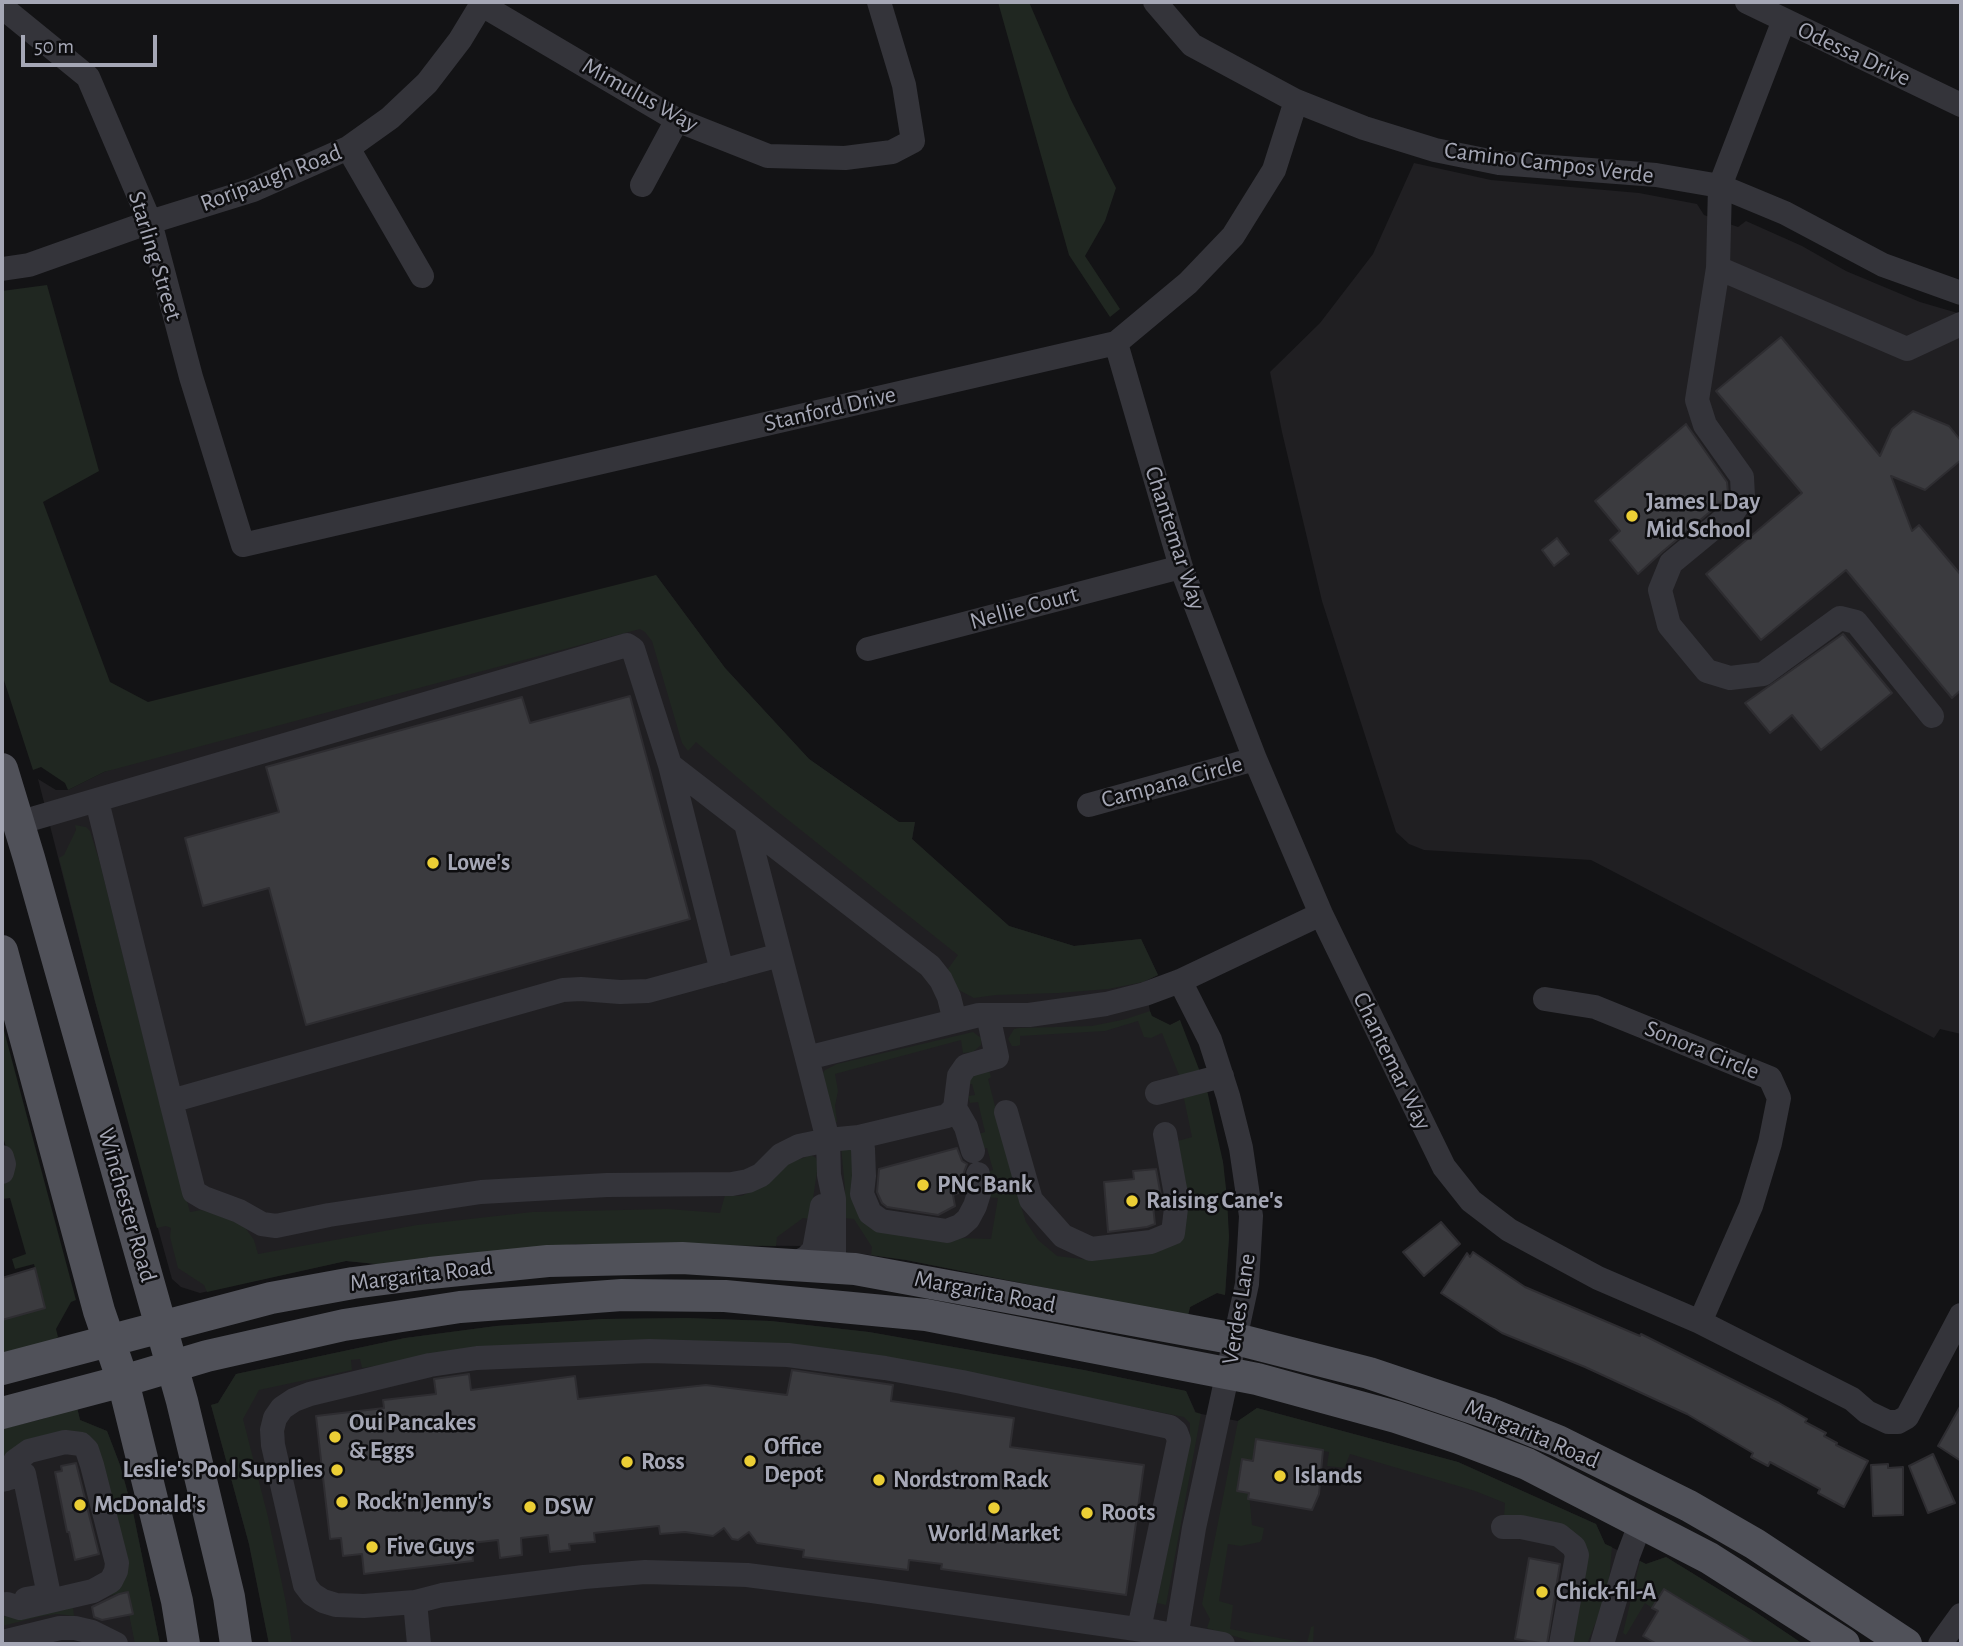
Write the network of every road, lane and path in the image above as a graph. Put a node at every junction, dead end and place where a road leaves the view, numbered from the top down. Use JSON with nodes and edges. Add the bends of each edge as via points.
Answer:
{"nodes":[{"id":1,"x":879,"y":2,"type":"edge"},
{"id":2,"x":1155,"y":2,"type":"edge"},
{"id":3,"x":1747,"y":2,"type":"edge"},
{"id":4,"x":483,"y":3,"type":"edge"},
{"id":5,"x":2,"y":7,"type":"edge"},
{"id":6,"x":1784,"y":20,"type":"junction"},
{"id":7,"x":1296,"y":102,"type":"junction"},
{"id":8,"x":1961,"y":105,"type":"edge"},
{"id":9,"x":677,"y":120,"type":"junction"},
{"id":10,"x":348,"y":148,"type":"junction"},
{"id":11,"x":642,"y":185,"type":"dead end"},
{"id":12,"x":1720,"y":186,"type":"junction"},
{"id":13,"x":150,"y":222,"type":"junction"},
{"id":14,"x":1718,"y":268,"type":"junction"},
{"id":15,"x":2,"y":269,"type":"edge"},
{"id":16,"x":422,"y":276,"type":"dead end"},
{"id":17,"x":1961,"y":293,"type":"edge"},
{"id":18,"x":1961,"y":324,"type":"edge"},
{"id":19,"x":1116,"y":343,"type":"junction"},
{"id":20,"x":243,"y":545,"type":"joint"},
{"id":21,"x":1181,"y":567,"type":"junction"},
{"id":22,"x":868,"y":649,"type":"dead end"},
{"id":23,"x":1931,"y":716,"type":"dead end"},
{"id":24,"x":1255,"y":759,"type":"junction"},
{"id":25,"x":670,"y":765,"type":"junction"},
{"id":26,"x":2,"y":769,"type":"edge"},
{"id":27,"x":97,"y":801,"type":"junction"},
{"id":28,"x":1089,"y":805,"type":"dead end"},
{"id":29,"x":18,"y":823,"type":"junction"},
{"id":30,"x":746,"y":824,"type":"junction"},
{"id":31,"x":1321,"y":914,"type":"junction"},
{"id":32,"x":2,"y":951,"type":"edge"},
{"id":33,"x":780,"y":955,"type":"junction"},
{"id":34,"x":722,"y":971,"type":"junction"},
{"id":35,"x":1181,"y":981,"type":"junction"},
{"id":36,"x":1545,"y":999,"type":"dead end"},
{"id":37,"x":988,"y":1015,"type":"junction"},
{"id":38,"x":955,"y":1021,"type":"junction"},
{"id":39,"x":807,"y":1058,"type":"junction"},
{"id":40,"x":1222,"y":1076,"type":"junction"},
{"id":41,"x":1157,"y":1093,"type":"dead end"},
{"id":42,"x":171,"y":1101,"type":"junction"},
{"id":43,"x":955,"y":1108,"type":"junction"},
{"id":44,"x":1006,"y":1112,"type":"dead end"},
{"id":45,"x":1165,"y":1135,"type":"dead end"},
{"id":46,"x":859,"y":1137,"type":"junction"},
{"id":47,"x":828,"y":1140,"type":"junction"},
{"id":48,"x":2,"y":1157,"type":"edge"},
{"id":49,"x":2,"y":1172,"type":"edge"},
{"id":50,"x":830,"y":1175,"type":"junction"},
{"id":51,"x":793,"y":1264,"type":"junction"},
{"id":52,"x":834,"y":1268,"type":"junction"},
{"id":53,"x":622,"y":1296,"type":"junction"},
{"id":54,"x":1961,"y":1315,"type":"edge"},
{"id":55,"x":1700,"y":1322,"type":"junction"},
{"id":56,"x":160,"y":1327,"type":"junction"},
{"id":57,"x":1236,"y":1339,"type":"junction"},
{"id":58,"x":109,"y":1342,"type":"junction"},
{"id":59,"x":172,"y":1367,"type":"junction"},
{"id":60,"x":2,"y":1369,"type":"edge"},
{"id":61,"x":1229,"y":1373,"type":"junction"},
{"id":62,"x":123,"y":1381,"type":"junction"},
{"id":63,"x":2,"y":1413,"type":"edge"},
{"id":64,"x":4,"y":1479,"type":"edge"},
{"id":65,"x":1640,"y":1522,"type":"junction"},
{"id":66,"x":1503,"y":1527,"type":"dead end"},
{"id":67,"x":415,"y":1602,"type":"junction"},
{"id":68,"x":4,"y":1604,"type":"edge"},
{"id":69,"x":1961,"y":1615,"type":"edge"},
{"id":70,"x":1139,"y":1629,"type":"junction"},
{"id":71,"x":1175,"y":1639,"type":"edge"},
{"id":72,"x":2,"y":1642,"type":"edge"},
{"id":73,"x":116,"y":1644,"type":"edge"},
{"id":74,"x":184,"y":1644,"type":"edge"},
{"id":75,"x":236,"y":1644,"type":"edge"},
{"id":76,"x":419,"y":1644,"type":"edge"},
{"id":77,"x":1223,"y":1644,"type":"edge"},
{"id":78,"x":1560,"y":1644,"type":"edge"},
{"id":79,"x":1602,"y":1644,"type":"edge"},
{"id":80,"x":1844,"y":1644,"type":"edge"},
{"id":81,"x":1906,"y":1644,"type":"edge"},
{"id":82,"x":1940,"y":1644,"type":"edge"}],
"edges":[{"from":1,"to":9,"type":"street","name":"Mimulus Way","via":[[904,85],[913,141],[892,152],[845,158],[768,156]]},
{"from":2,"to":7,"type":"street","name":"Camino Campos Verde","via":[[1192,45]]},
{"from":3,"to":6,"type":"street","name":"Odessa Drive"},
{"from":4,"to":9,"type":"street","name":"Mimulus Way"},
{"from":4,"to":10,"type":"street","name":"Roripaugh Road","via":[[427,83],[390,118]]},
{"from":5,"to":13,"type":"street","name":"Starling Street","via":[[88,77]]},
{"from":6,"to":8,"type":"street","name":"Odessa Drive"},
{"from":6,"to":12,"type":"street"},
{"from":7,"to":12,"type":"street","name":"Camino Campos Verde","via":[[1435,150],[1499,163],[1656,175]]},
{"from":7,"to":19,"type":"street","name":"Stanford Drive","via":[[1274,170],[1233,236],[1188,283]]},
{"from":9,"to":11,"type":"street"},
{"from":10,"to":13,"type":"street","name":"Roripaugh Road","via":[[253,190]]},
{"from":10,"to":16,"type":"street"},
{"from":12,"to":14,"type":"street"},
{"from":12,"to":17,"type":"street","name":"Camino Campos Verde","via":[[1785,213],[1883,265]]},
{"from":13,"to":15,"type":"street","name":"Roripaugh Road","via":[[29,265]]},
{"from":13,"to":20,"type":"street","name":"Starling Street"},
{"from":14,"to":18,"type":"street","via":[[1907,349]]},
{"from":14,"to":23,"type":"street","via":[[1697,400],[1705,425],[1742,477],[1743,497],[1734,511],[1671,563],[1660,590],[1670,625],[1707,671],[1730,678],[1763,674],[1840,618],[1856,622]]},
{"from":19,"to":20,"type":"street","name":"Stanford Drive"},
{"from":19,"to":21,"type":"street","name":"Chantemar Way"},
{"from":21,"to":22,"type":"street","name":"Nellie Court"},
{"from":21,"to":24,"type":"street","name":"Chantemar Way"},
{"from":24,"to":28,"type":"street","name":"Campana Circle"},
{"from":24,"to":31,"type":"street","name":"Chantemar Way"},
{"from":25,"to":27,"type":"street","via":[[633,649],[626,645]]},
{"from":25,"to":30,"type":"street"},
{"from":25,"to":34,"type":"street"},
{"from":26,"to":29,"type":"main road","name":"Winchester Road"},
{"from":27,"to":29,"type":"street"},
{"from":27,"to":42,"type":"street"},
{"from":29,"to":56,"type":"main road","name":"Winchester Road"},
{"from":30,"to":33,"type":"street"},
{"from":30,"to":38,"type":"street","via":[[930,966],[949,997]]},
{"from":31,"to":35,"type":"street"},
{"from":31,"to":55,"type":"street","name":"Chantemar Way","via":[[1444,1167],[1471,1201],[1509,1230],[1598,1278]]},
{"from":32,"to":58,"type":"main road"},
{"from":33,"to":34,"type":"street"},
{"from":33,"to":39,"type":"street"},
{"from":34,"to":42,"type":"street","via":[[648,991],[563,990]]},
{"from":35,"to":37,"type":"street","via":[[1106,1004],[1029,1015]]},
{"from":35,"to":40,"type":"street","name":"Verdes Lane"},
{"from":36,"to":55,"type":"street","name":"Sonora Circle","via":[[1595,1007],[1770,1078],[1779,1098],[1770,1143],[1751,1206]]},
{"from":37,"to":38,"type":"street"},
{"from":37,"to":43,"type":"street","via":[[997,1057],[966,1066],[959,1076]]},
{"from":38,"to":39,"type":"street"},
{"from":39,"to":47,"type":"street"},
{"from":40,"to":41,"type":"street"},
{"from":40,"to":57,"type":"street","name":"Verdes Lane","via":[[1241,1148],[1251,1216],[1247,1284]]},
{"from":42,"to":47,"type":"street","via":[[194,1192],[262,1224],[276,1226],[481,1192],[732,1184],[761,1175],[781,1155],[799,1146]]},
{"from":43,"to":46,"type":"street","via":[[947,1116]]},
{"from":43,"to":46,"type":"street","via":[[966,1127],[980,1190],[968,1219],[947,1231],[881,1221],[870,1213],[862,1194]]},
{"from":44,"to":45,"type":"street","via":[[1031,1200],[1063,1236],[1091,1249],[1151,1242],[1174,1233],[1177,1200]]},
{"from":46,"to":47,"type":"street"},
{"from":47,"to":50,"type":"street"},
{"from":48,"to":49,"type":"street"},
{"from":50,"to":51,"type":"street","via":[[814,1250]]},
{"from":50,"to":52,"type":"street"},
{"from":51,"to":52,"type":"main road","name":"Margarita Road"},
{"from":51,"to":56,"type":"main road","name":"Margarita Road","via":[[681,1258],[493,1266],[271,1298]]},
{"from":52,"to":53,"type":"main road","via":[[832,1277],[820,1288],[696,1280]]},
{"from":52,"to":57,"type":"main road","name":"Margarita Road"},
{"from":53,"to":59,"type":"main road","name":"Margarita Road","via":[[460,1307],[344,1325]]},
{"from":53,"to":61,"type":"main road","name":"Margarita Road","via":[[724,1296],[926,1315]]},
{"from":54,"to":55,"type":"street","name":"Chantemar Way","via":[[1907,1417],[1898,1422],[1867,1412],[1852,1399]]},
{"from":56,"to":58,"type":"main road","name":"Margarita Road"},
{"from":56,"to":59,"type":"main road","name":"Winchester Road"},
{"from":57,"to":61,"type":"street","name":"Verdes Lane"},
{"from":57,"to":81,"type":"main road","name":"Margarita Road","via":[[1394,1381],[1558,1441],[1755,1544]]},
{"from":58,"to":60,"type":"main road","name":"Margarita Road"},
{"from":58,"to":62,"type":"main road"},
{"from":59,"to":62,"type":"main road","name":"Margarita Road"},
{"from":59,"to":75,"type":"main road","name":"Winchester Road","via":[[229,1597]]},
{"from":61,"to":65,"type":"main road","name":"Margarita Road","via":[[1459,1438],[1527,1464]]},
{"from":61,"to":71,"type":"street","name":"Verdes Lane"},
{"from":62,"to":63,"type":"main road","name":"Margarita Road"},
{"from":62,"to":74,"type":"main road"},
{"from":64,"to":68,"type":"street","via":[[24,1474],[48,1595]]},
{"from":64,"to":68,"type":"street","via":[[15,1461],[29,1451],[65,1442],[81,1444],[92,1465],[117,1563],[111,1581],[93,1591],[20,1608]]},
{"from":65,"to":79,"type":"street"},
{"from":65,"to":80,"type":"main road","name":"Margarita Road","via":[[1709,1558]]},
{"from":66,"to":78,"type":"street","via":[[1559,1535],[1574,1547],[1577,1555]]},
{"from":67,"to":70,"type":"street","via":[[584,1577],[700,1573],[766,1577]]},
{"from":67,"to":70,"type":"street","via":[[336,1605],[312,1594],[305,1584],[273,1445],[272,1430],[282,1408],[310,1394],[477,1358],[649,1351],[788,1355],[962,1382],[1170,1427],[1179,1440]]},
{"from":67,"to":76,"type":"street"},
{"from":69,"to":82,"type":"street"},
{"from":70,"to":71,"type":"street"},
{"from":71,"to":77,"type":"street"},
{"from":72,"to":73,"type":"street","via":[[75,1628]]}]}
